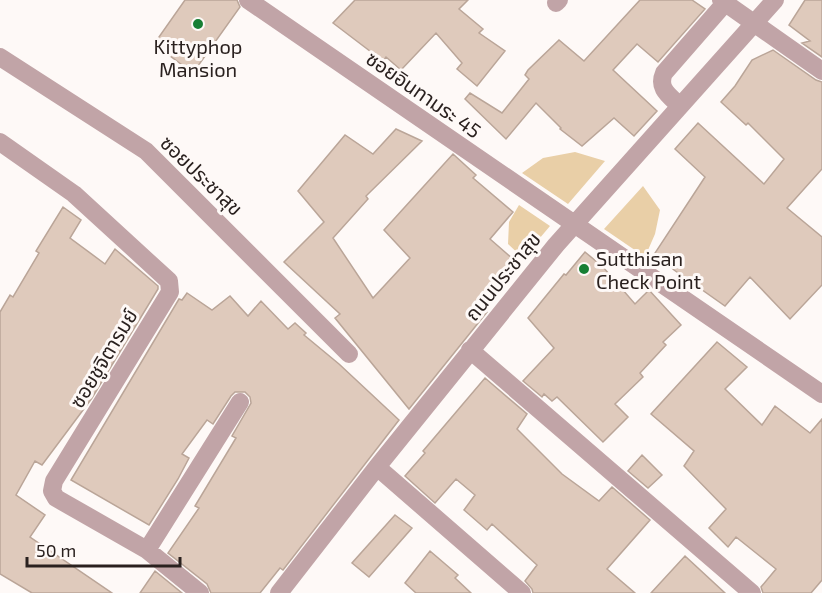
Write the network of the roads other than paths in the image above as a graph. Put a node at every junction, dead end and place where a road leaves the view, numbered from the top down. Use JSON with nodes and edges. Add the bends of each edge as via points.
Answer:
{"nodes":[{"id":1,"x":248,"y":0,"type":"edge"},
{"id":2,"x":775,"y":0,"type":"edge"},
{"id":3,"x":723,"y":2,"type":"edge"},
{"id":4,"x":754,"y":24,"type":"junction"},
{"id":5,"x":0,"y":57,"type":"edge"},
{"id":6,"x":822,"y":71,"type":"edge"},
{"id":7,"x":680,"y":106,"type":"junction"},
{"id":8,"x":0,"y":142,"type":"edge"},
{"id":9,"x":573,"y":225,"type":"junction"},
{"id":10,"x":470,"y":350,"type":"junction"},
{"id":11,"x":349,"y":354,"type":"dead end"},
{"id":12,"x":822,"y":394,"type":"edge"},
{"id":13,"x":240,"y":402,"type":"dead end"},
{"id":14,"x":377,"y":467,"type":"junction"},
{"id":15,"x":147,"y":550,"type":"junction"},
{"id":16,"x":200,"y":593,"type":"edge"},
{"id":17,"x":279,"y":593,"type":"edge"},
{"id":18,"x":522,"y":593,"type":"edge"},
{"id":19,"x":752,"y":593,"type":"edge"}],
"edges":[{"from":1,"to":9,"type":"street","name":"ซอยอินทามระ 45"},
{"from":2,"to":4,"type":"street","name":"ถนนประชาสุข"},
{"from":3,"to":4,"type":"street"},
{"from":3,"to":7,"type":"street","via":[[661,79],[663,90]]},
{"from":4,"to":6,"type":"street"},
{"from":4,"to":7,"type":"street","name":"ถนนประชาสุข"},
{"from":5,"to":11,"type":"street","name":"ซอยประชาสุข","via":[[146,151]]},
{"from":7,"to":9,"type":"street","name":"ถนนประชาสุข"},
{"from":8,"to":15,"type":"street","name":"ซอยชูจิตารมย์","via":[[74,194],[169,281],[170,292],[52,491],[56,498]]},
{"from":9,"to":10,"type":"street","name":"ถนนประชาสุข"},
{"from":9,"to":12,"type":"street","name":"ซอยอินทามระ 45"},
{"from":10,"to":14,"type":"street","name":"ถนนประชาสุข"},
{"from":10,"to":19,"type":"street"},
{"from":13,"to":15,"type":"street"},
{"from":14,"to":17,"type":"street","name":"ถนนประชาสุข"},
{"from":14,"to":18,"type":"street"},
{"from":15,"to":16,"type":"street","name":"ซอยชูจิตารมย์"}]}
